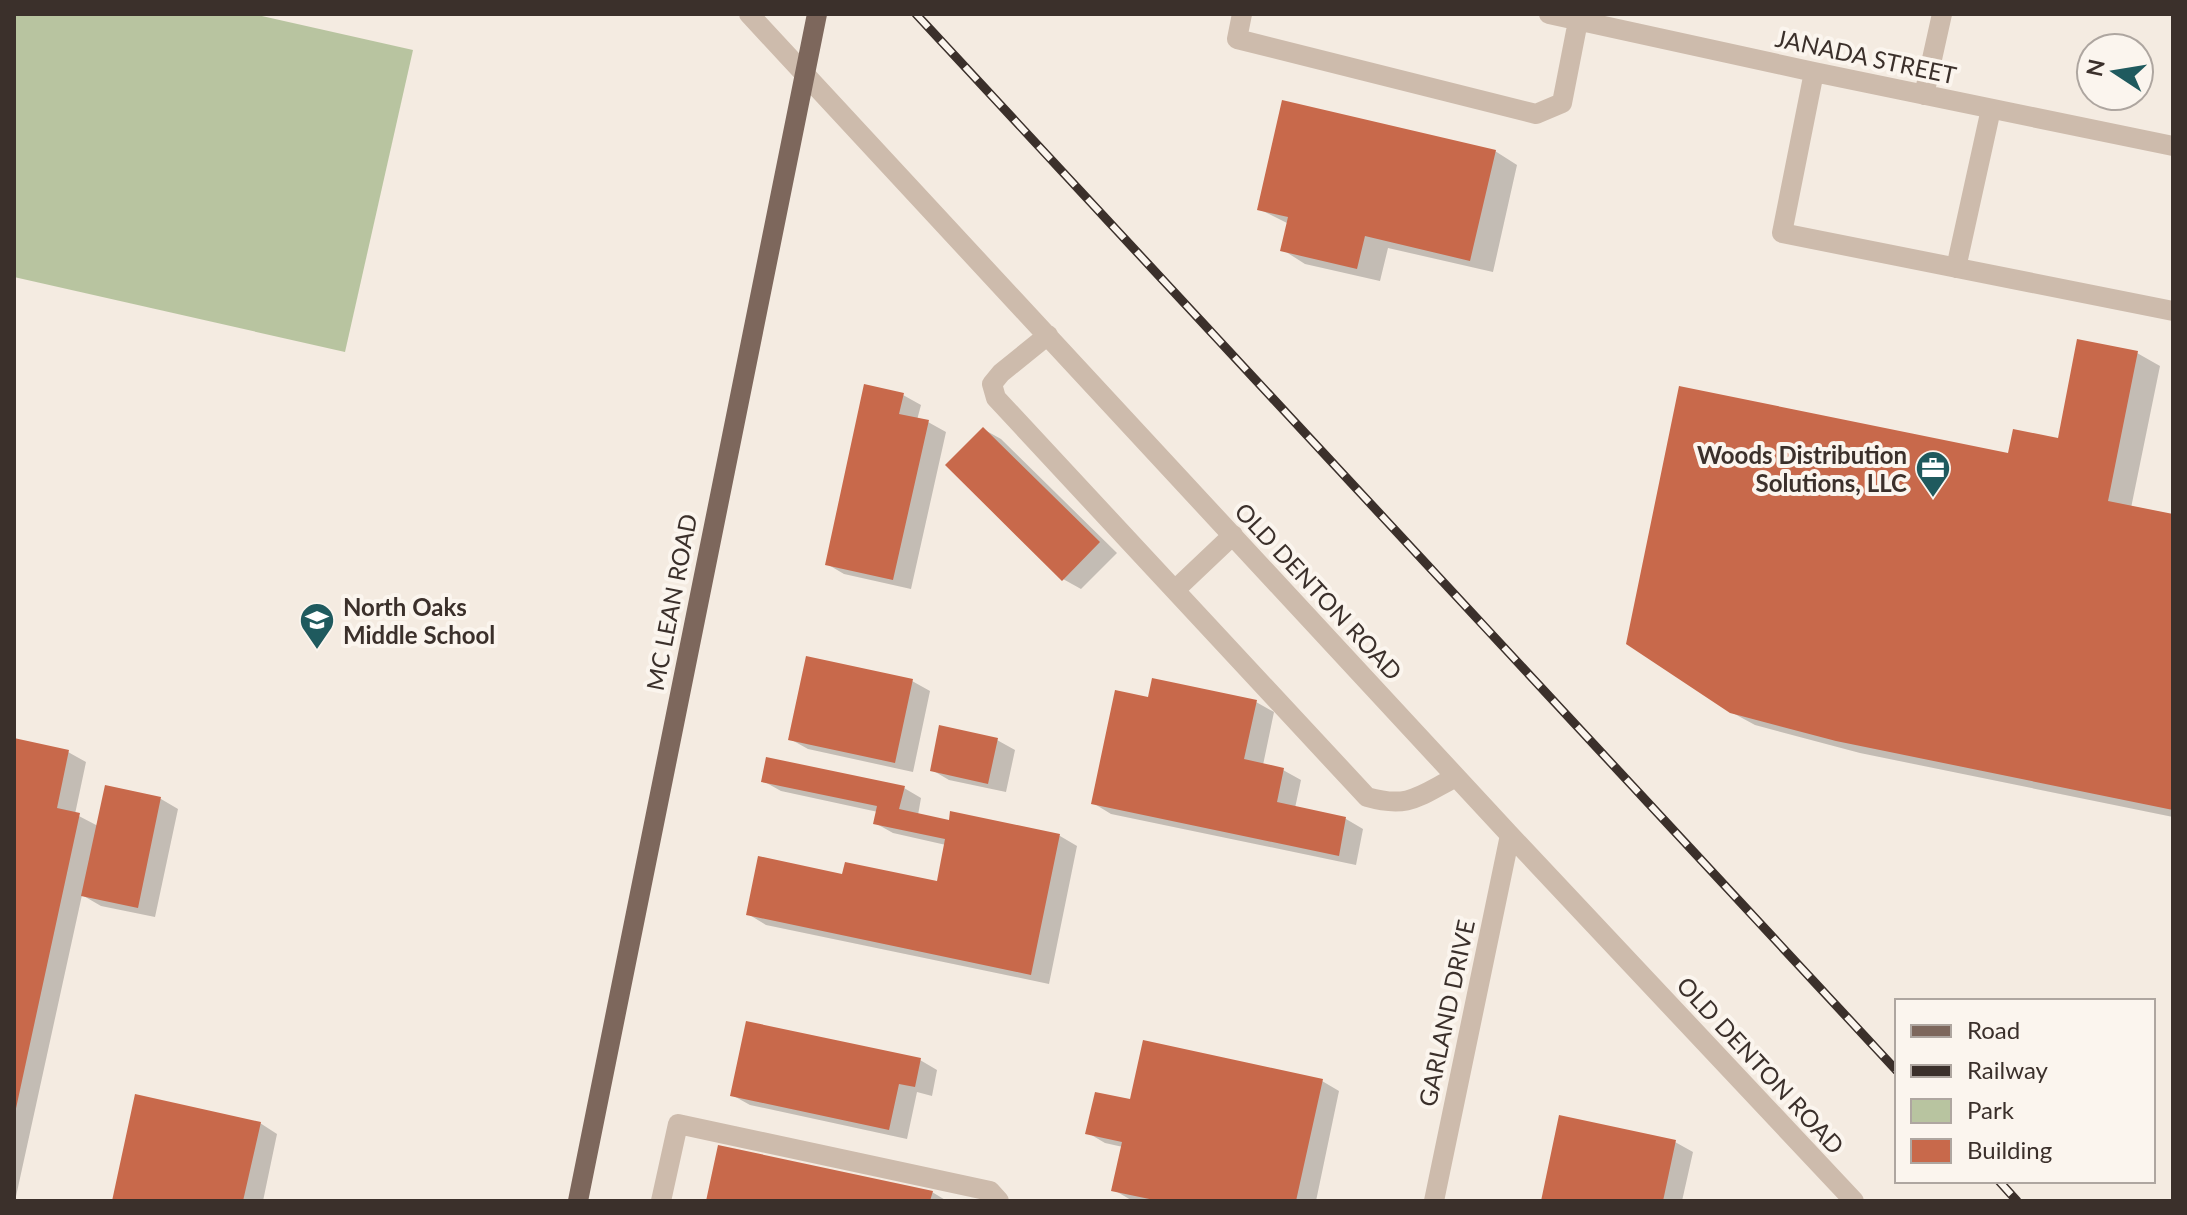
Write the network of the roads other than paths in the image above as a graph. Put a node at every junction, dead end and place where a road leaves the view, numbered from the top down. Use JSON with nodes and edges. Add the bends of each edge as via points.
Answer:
{"nodes":[{"id":1,"x":749,"y":14,"type":"edge"},
{"id":2,"x":817,"y":14,"type":"edge"},
{"id":3,"x":1242,"y":14,"type":"edge"},
{"id":4,"x":1549,"y":14,"type":"edge"},
{"id":5,"x":1942,"y":14,"type":"edge"},
{"id":6,"x":1578,"y":21,"type":"junction"},
{"id":7,"x":803,"y":71,"type":"junction"},
{"id":8,"x":1814,"y":72,"type":"junction"},
{"id":9,"x":1924,"y":95,"type":"junction"},
{"id":10,"x":1991,"y":109,"type":"junction"},
{"id":11,"x":2173,"y":146,"type":"edge"},
{"id":12,"x":1956,"y":268,"type":"junction"},
{"id":13,"x":2173,"y":311,"type":"edge"},
{"id":14,"x":1048,"y":335,"type":"junction"},
{"id":15,"x":1233,"y":535,"type":"junction"},
{"id":16,"x":1175,"y":590,"type":"junction"},
{"id":17,"x":1456,"y":777,"type":"junction"},
{"id":18,"x":1510,"y":835,"type":"junction"},
{"id":19,"x":578,"y":1201,"type":"edge"},
{"id":20,"x":661,"y":1201,"type":"edge"},
{"id":21,"x":999,"y":1201,"type":"edge"},
{"id":22,"x":1434,"y":1201,"type":"edge"},
{"id":23,"x":1854,"y":1201,"type":"edge"}],
"edges":[{"from":1,"to":7,"type":"street","name":"OLD DENTON ROAD"},
{"from":2,"to":7,"type":"main road","name":"MC LEAN ROAD"},
{"from":3,"to":6,"type":"street","via":[[1237,39],[1536,114],[1562,103]]},
{"from":4,"to":6,"type":"street","name":"JANADA STREET"},
{"from":5,"to":9,"type":"street"},
{"from":6,"to":8,"type":"street","name":"JANADA STREET"},
{"from":7,"to":14,"type":"street","name":"OLD DENTON ROAD"},
{"from":7,"to":19,"type":"main road","name":"MC LEAN ROAD"},
{"from":8,"to":9,"type":"street","name":"JANADA STREET"},
{"from":8,"to":12,"type":"street","via":[[1782,233]]},
{"from":9,"to":10,"type":"street","name":"JANADA STREET"},
{"from":10,"to":11,"type":"street","name":"JANADA STREET"},
{"from":10,"to":12,"type":"street"},
{"from":12,"to":13,"type":"street"},
{"from":14,"to":15,"type":"street","name":"OLD DENTON ROAD"},
{"from":14,"to":16,"type":"street","via":[[1001,373],[992,384],[996,398]]},
{"from":15,"to":16,"type":"street"},
{"from":15,"to":17,"type":"street","name":"OLD DENTON ROAD"},
{"from":16,"to":17,"type":"street","via":[[1367,797],[1405,803]]},
{"from":17,"to":18,"type":"street","name":"OLD DENTON ROAD"},
{"from":18,"to":22,"type":"street","name":"GARLAND DRIVE"},
{"from":18,"to":23,"type":"street","name":"OLD DENTON ROAD"},
{"from":20,"to":21,"type":"street","via":[[678,1124],[990,1191]]}]}
